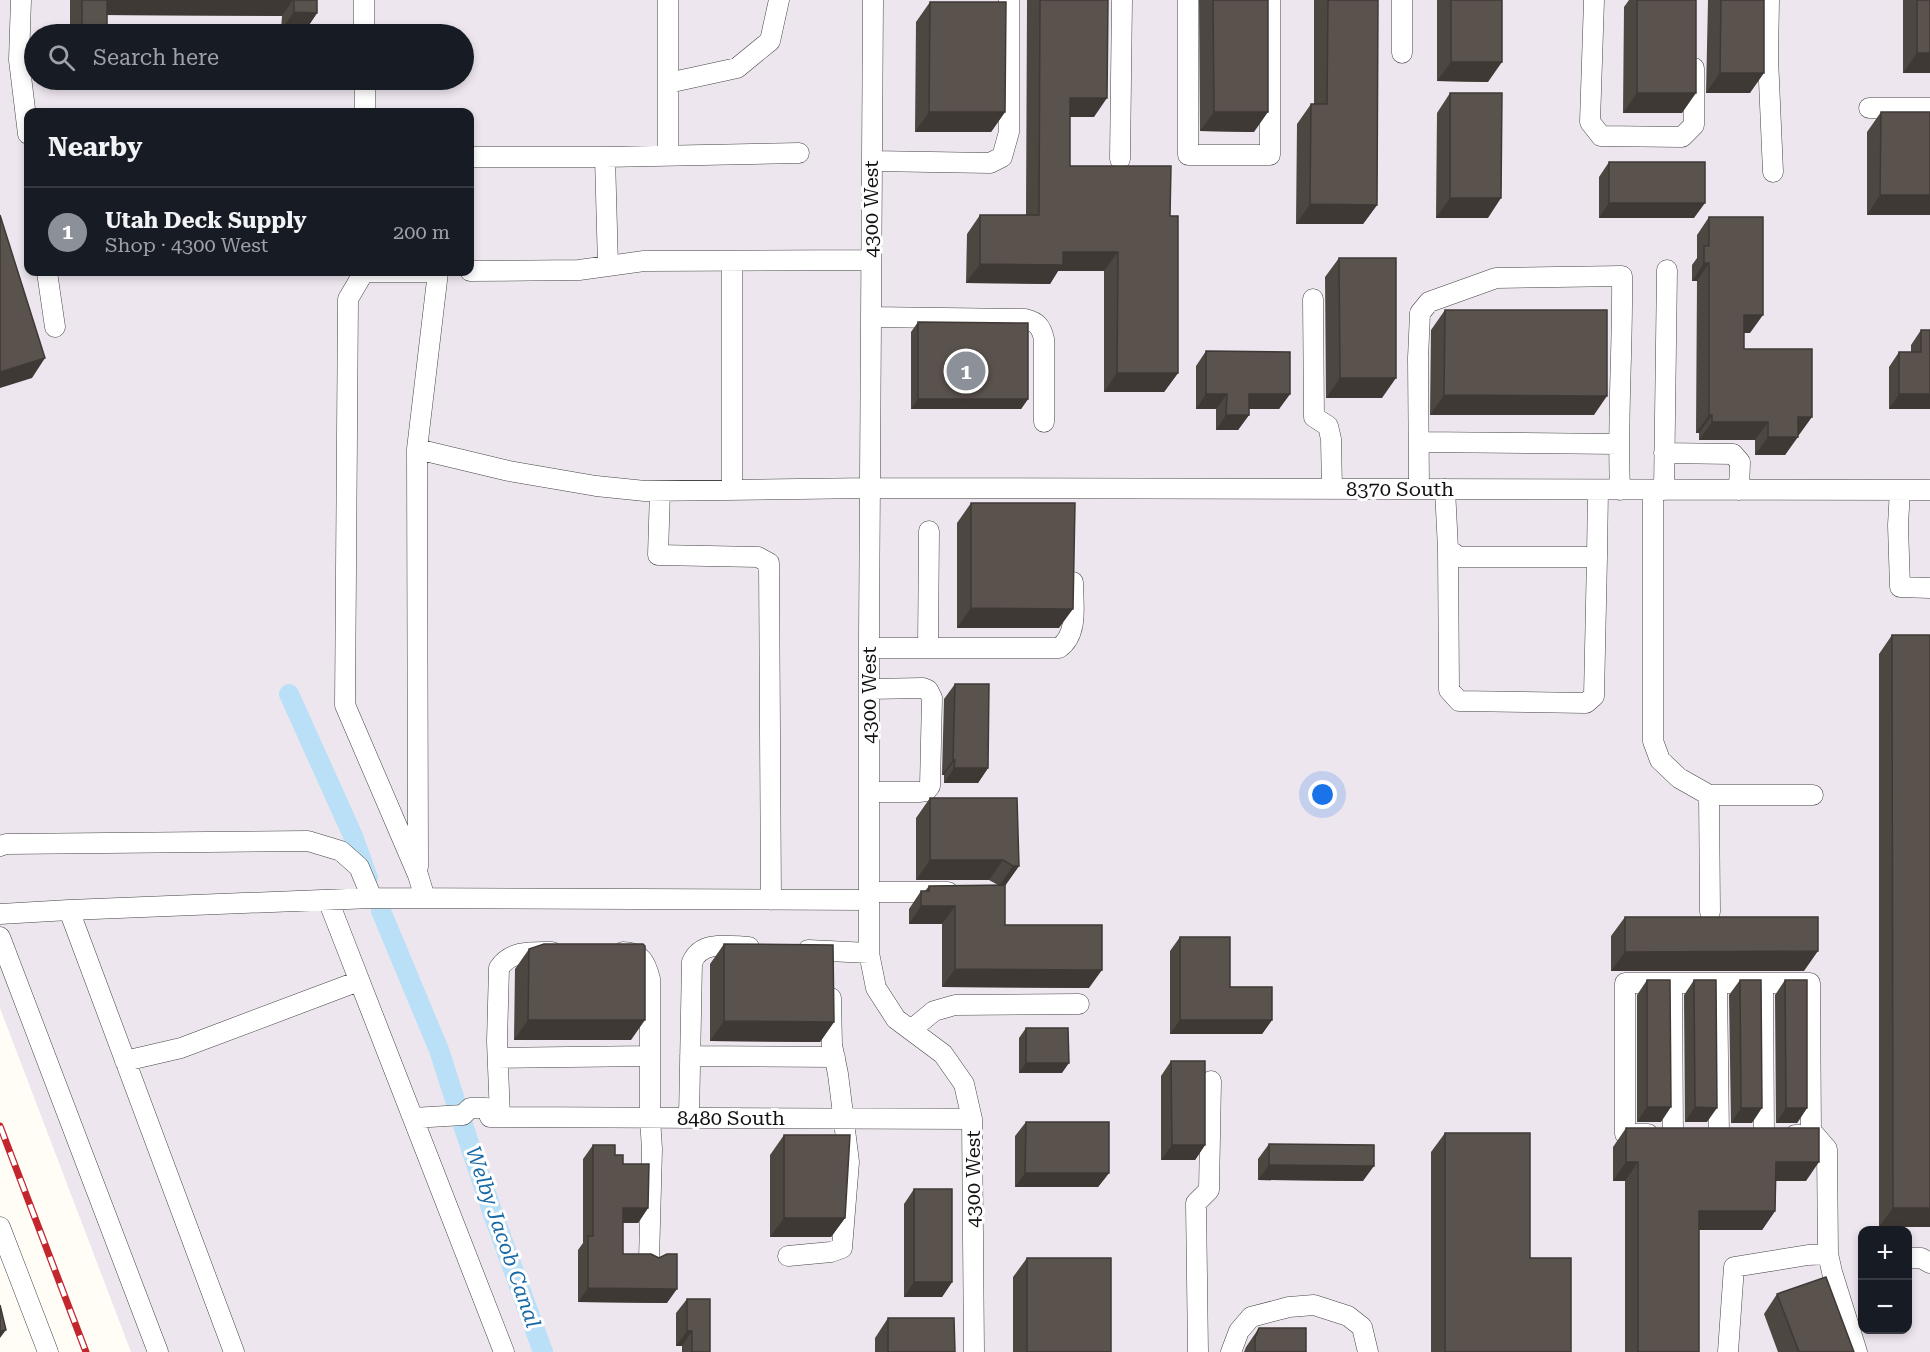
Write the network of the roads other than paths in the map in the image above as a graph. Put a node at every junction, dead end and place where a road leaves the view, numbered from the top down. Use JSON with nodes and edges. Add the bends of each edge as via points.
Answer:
{"nodes":[{"id":1,"x":21,"y":0,"type":"edge"},
{"id":2,"x":364,"y":0,"type":"edge"},
{"id":3,"x":668,"y":0,"type":"edge"},
{"id":4,"x":779,"y":0,"type":"edge"},
{"id":5,"x":873,"y":0,"type":"edge"},
{"id":6,"x":1009,"y":0,"type":"edge"},
{"id":7,"x":1122,"y":0,"type":"edge"},
{"id":8,"x":1188,"y":0,"type":"edge"},
{"id":9,"x":1270,"y":0,"type":"edge"},
{"id":10,"x":1402,"y":0,"type":"edge"},
{"id":11,"x":1594,"y":0,"type":"edge"},
{"id":12,"x":1768,"y":0,"type":"edge"},
{"id":13,"x":364,"y":24,"type":"edge"},
{"id":14,"x":1694,"y":45,"type":"edge"},
{"id":15,"x":1402,"y":53,"type":"dead end"},
{"id":16,"x":668,"y":83,"type":"junction"},
{"id":17,"x":364,"y":90,"type":"edge"},
{"id":18,"x":25,"y":108,"type":"edge"},
{"id":19,"x":365,"y":108,"type":"edge"},
{"id":20,"x":1869,"y":108,"type":"dead end"},
{"id":21,"x":1930,"y":108,"type":"edge"},
{"id":22,"x":799,"y":153,"type":"dead end"},
{"id":23,"x":668,"y":156,"type":"junction"},
{"id":24,"x":474,"y":157,"type":"edge"},
{"id":25,"x":605,"y":157,"type":"junction"},
{"id":26,"x":1120,"y":159,"type":"dead end"},
{"id":27,"x":872,"y":161,"type":"junction"},
{"id":28,"x":1773,"y":172,"type":"dead end"},
{"id":29,"x":871,"y":260,"type":"junction"},
{"id":30,"x":732,"y":261,"type":"junction"},
{"id":31,"x":608,"y":266,"type":"junction"},
{"id":32,"x":1667,"y":270,"type":"dead end"},
{"id":33,"x":474,"y":271,"type":"edge"},
{"id":34,"x":48,"y":276,"type":"edge"},
{"id":35,"x":362,"y":276,"type":"edge"},
{"id":36,"x":438,"y":276,"type":"edge"},
{"id":37,"x":1313,"y":299,"type":"dead end"},
{"id":38,"x":871,"y":317,"type":"junction"},
{"id":39,"x":55,"y":327,"type":"dead end"},
{"id":40,"x":1044,"y":422,"type":"dead end"},
{"id":41,"x":1419,"y":442,"type":"junction"},
{"id":42,"x":1618,"y":444,"type":"junction"},
{"id":43,"x":417,"y":449,"type":"junction"},
{"id":44,"x":1664,"y":453,"type":"junction"},
{"id":45,"x":870,"y":488,"type":"junction"},
{"id":46,"x":1073,"y":489,"type":"junction"},
{"id":47,"x":1332,"y":489,"type":"junction"},
{"id":48,"x":1419,"y":489,"type":"junction"},
{"id":49,"x":1445,"y":489,"type":"junction"},
{"id":50,"x":660,"y":490,"type":"junction"},
{"id":51,"x":732,"y":490,"type":"junction"},
{"id":52,"x":1598,"y":490,"type":"junction"},
{"id":53,"x":1620,"y":490,"type":"junction"},
{"id":54,"x":1658,"y":490,"type":"junction"},
{"id":55,"x":1739,"y":490,"type":"junction"},
{"id":56,"x":1900,"y":490,"type":"junction"},
{"id":57,"x":1930,"y":490,"type":"edge"},
{"id":58,"x":1073,"y":513,"type":"edge"},
{"id":59,"x":928,"y":531,"type":"dead end"},
{"id":60,"x":1448,"y":549,"type":"junction"},
{"id":61,"x":1598,"y":557,"type":"junction"},
{"id":62,"x":1073,"y":561,"type":"edge"},
{"id":63,"x":1930,"y":588,"type":"edge"},
{"id":64,"x":869,"y":648,"type":"junction"},
{"id":65,"x":928,"y":648,"type":"junction"},
{"id":66,"x":869,"y":689,"type":"junction"},
{"id":67,"x":869,"y":792,"type":"junction"},
{"id":68,"x":1709,"y":795,"type":"junction"},
{"id":69,"x":1813,"y":795,"type":"dead end"},
{"id":70,"x":0,"y":846,"type":"edge"},
{"id":71,"x":418,"y":875,"type":"junction"},
{"id":72,"x":968,"y":892,"type":"edge"},
{"id":73,"x":869,"y":896,"type":"junction"},
{"id":74,"x":372,"y":898,"type":"junction"},
{"id":75,"x":426,"y":898,"type":"junction"},
{"id":76,"x":328,"y":900,"type":"junction"},
{"id":77,"x":771,"y":900,"type":"junction"},
{"id":78,"x":69,"y":910,"type":"junction"},
{"id":79,"x":1710,"y":912,"type":"dead end"},
{"id":80,"x":0,"y":914,"type":"edge"},
{"id":81,"x":0,"y":937,"type":"edge"},
{"id":82,"x":763,"y":948,"type":"edge"},
{"id":83,"x":786,"y":949,"type":"edge"},
{"id":84,"x":831,"y":951,"type":"junction"},
{"id":85,"x":609,"y":952,"type":"edge"},
{"id":86,"x":573,"y":953,"type":"edge"},
{"id":87,"x":869,"y":953,"type":"junction"},
{"id":88,"x":359,"y":981,"type":"junction"},
{"id":89,"x":1672,"y":983,"type":"junction"},
{"id":90,"x":1717,"y":983,"type":"junction"},
{"id":91,"x":1763,"y":983,"type":"junction"},
{"id":92,"x":1079,"y":1004,"type":"dead end"},
{"id":93,"x":911,"y":1030,"type":"junction"},
{"id":94,"x":650,"y":1056,"type":"junction"},
{"id":95,"x":690,"y":1056,"type":"junction"},
{"id":96,"x":834,"y":1057,"type":"junction"},
{"id":97,"x":498,"y":1058,"type":"junction"},
{"id":98,"x":125,"y":1061,"type":"junction"},
{"id":99,"x":1211,"y":1081,"type":"dead end"},
{"id":100,"x":495,"y":1117,"type":"junction"},
{"id":101,"x":413,"y":1118,"type":"junction"},
{"id":102,"x":650,"y":1118,"type":"junction"},
{"id":103,"x":689,"y":1118,"type":"junction"},
{"id":104,"x":843,"y":1118,"type":"junction"},
{"id":105,"x":972,"y":1119,"type":"junction"},
{"id":106,"x":1673,"y":1134,"type":"junction"},
{"id":107,"x":1719,"y":1134,"type":"junction"},
{"id":108,"x":1764,"y":1135,"type":"junction"},
{"id":109,"x":1811,"y":1135,"type":"junction"},
{"id":110,"x":0,"y":1227,"type":"edge"},
{"id":111,"x":1828,"y":1254,"type":"junction"},
{"id":112,"x":788,"y":1256,"type":"dead end"},
{"id":113,"x":1912,"y":1258,"type":"edge"},
{"id":114,"x":649,"y":1260,"type":"edge"},
{"id":115,"x":1930,"y":1263,"type":"edge"},
{"id":116,"x":48,"y":1352,"type":"edge"},
{"id":117,"x":158,"y":1352,"type":"edge"},
{"id":118,"x":234,"y":1352,"type":"edge"},
{"id":119,"x":504,"y":1352,"type":"edge"},
{"id":120,"x":974,"y":1352,"type":"edge"},
{"id":121,"x":1198,"y":1352,"type":"edge"},
{"id":122,"x":1231,"y":1352,"type":"edge"},
{"id":123,"x":1368,"y":1352,"type":"edge"},
{"id":124,"x":1728,"y":1352,"type":"edge"},
{"id":125,"x":1857,"y":1352,"type":"edge"}],
"edges":[{"from":1,"to":18,"type":"street","via":[[19,60]]},
{"from":2,"to":13,"type":"street"},
{"from":3,"to":16,"type":"street"},
{"from":4,"to":16,"type":"street","via":[[770,41],[736,68]]},
{"from":5,"to":27,"type":"street","name":"4300 West"},
{"from":6,"to":27,"type":"street","via":[[1009,132],[1002,157],[990,163]]},
{"from":7,"to":26,"type":"street"},
{"from":8,"to":9,"type":"street","via":[[1188,155],[1270,155]]},
{"from":10,"to":15,"type":"street"},
{"from":11,"to":14,"type":"street","via":[[1590,122],[1601,136],[1682,137],[1694,124]]},
{"from":12,"to":28,"type":"street"},
{"from":16,"to":23,"type":"street"},
{"from":17,"to":19,"type":"street"},
{"from":20,"to":21,"type":"street"},
{"from":22,"to":23,"type":"street"},
{"from":23,"to":25,"type":"street"},
{"from":24,"to":25,"type":"street"},
{"from":25,"to":31,"type":"street"},
{"from":27,"to":29,"type":"street","name":"4300 West"},
{"from":29,"to":30,"type":"street"},
{"from":29,"to":38,"type":"street","name":"4300 West"},
{"from":30,"to":31,"type":"street","via":[[644,261]]},
{"from":30,"to":51,"type":"street"},
{"from":31,"to":33,"type":"street"},
{"from":32,"to":44,"type":"street"},
{"from":34,"to":39,"type":"street"},
{"from":35,"to":71,"type":"street","via":[[348,299],[345,705]]},
{"from":36,"to":43,"type":"street"},
{"from":37,"to":47,"type":"street","via":[[1314,417],[1328,426]]},
{"from":38,"to":40,"type":"street","via":[[1034,321],[1041,327],[1044,339]]},
{"from":38,"to":45,"type":"street","name":"4300 West"},
{"from":41,"to":42,"type":"street"},
{"from":41,"to":42,"type":"street","via":[[1420,313],[1429,302],[1496,278],[1622,276]]},
{"from":41,"to":48,"type":"street"},
{"from":42,"to":53,"type":"street"},
{"from":43,"to":50,"type":"street","name":"8370 South","via":[[596,486]]},
{"from":43,"to":71,"type":"street"},
{"from":44,"to":54,"type":"street"},
{"from":44,"to":55,"type":"street","via":[[1733,454],[1740,462]]},
{"from":45,"to":46,"type":"street","name":"8370 South"},
{"from":45,"to":51,"type":"street","name":"8370 South"},
{"from":45,"to":64,"type":"street","name":"4300 West"},
{"from":46,"to":47,"type":"street","name":"8370 South"},
{"from":46,"to":58,"type":"street"},
{"from":47,"to":48,"type":"street","name":"8370 South"},
{"from":48,"to":49,"type":"street","name":"8370 South"},
{"from":49,"to":52,"type":"street","name":"8370 South"},
{"from":49,"to":60,"type":"street"},
{"from":50,"to":51,"type":"street","name":"8370 South"},
{"from":50,"to":77,"type":"street","via":[[658,555],[758,557],[769,563]]},
{"from":52,"to":53,"type":"street","name":"8370 South"},
{"from":52,"to":61,"type":"street"},
{"from":53,"to":54,"type":"street","name":"8370 South"},
{"from":54,"to":55,"type":"street","name":"8370 South"},
{"from":54,"to":68,"type":"street","via":[[1653,741],[1666,766]]},
{"from":55,"to":56,"type":"street","name":"8370 South"},
{"from":56,"to":57,"type":"street","name":"8370 South"},
{"from":56,"to":63,"type":"street","via":[[1900,587]]},
{"from":59,"to":65,"type":"street"},
{"from":60,"to":61,"type":"street","via":[[1459,557]]},
{"from":60,"to":61,"type":"street","via":[[1449,690],[1460,701],[1586,703],[1594,696]]},
{"from":62,"to":65,"type":"street","via":[[1071,635],[1059,648]]},
{"from":64,"to":65,"type":"street"},
{"from":64,"to":66,"type":"street","name":"4300 West"},
{"from":66,"to":67,"type":"street","name":"4300 West"},
{"from":66,"to":67,"type":"street","via":[[923,688],[932,698],[930,786],[919,792]]},
{"from":67,"to":73,"type":"street","name":"4300 West"},
{"from":68,"to":69,"type":"street"},
{"from":68,"to":79,"type":"street"},
{"from":70,"to":74,"type":"street","via":[[308,841],[341,851],[359,867]]},
{"from":71,"to":75,"type":"street"},
{"from":72,"to":73,"type":"street"},
{"from":73,"to":77,"type":"street"},
{"from":73,"to":87,"type":"street","name":"4300 West"},
{"from":74,"to":75,"type":"street"},
{"from":74,"to":76,"type":"street"},
{"from":75,"to":77,"type":"street"},
{"from":76,"to":78,"type":"street"},
{"from":76,"to":88,"type":"street"},
{"from":78,"to":80,"type":"street"},
{"from":78,"to":98,"type":"street"},
{"from":81,"to":117,"type":"street"},
{"from":82,"to":95,"type":"street","via":[[718,946],[696,954],[692,962]]},
{"from":83,"to":84,"type":"street"},
{"from":84,"to":87,"type":"street"},
{"from":84,"to":96,"type":"street"},
{"from":85,"to":94,"type":"street","via":[[633,952],[647,966]]},
{"from":86,"to":97,"type":"street","via":[[528,952],[504,960],[498,974]]},
{"from":87,"to":93,"type":"street","name":"4300 West","via":[[876,988],[896,1019]]},
{"from":88,"to":98,"type":"street","via":[[181,1048]]},
{"from":88,"to":101,"type":"street"},
{"from":89,"to":90,"type":"street"},
{"from":89,"to":106,"type":"street"},
{"from":89,"to":106,"type":"street","via":[[1625,983],[1625,1134]]},
{"from":90,"to":91,"type":"street"},
{"from":90,"to":107,"type":"street"},
{"from":91,"to":108,"type":"street"},
{"from":91,"to":109,"type":"street","via":[[1810,983]]},
{"from":92,"to":93,"type":"street","via":[[955,1005],[934,1011]]},
{"from":93,"to":105,"type":"street","name":"4300 West","via":[[943,1054],[964,1084]]},
{"from":94,"to":97,"type":"street"},
{"from":94,"to":102,"type":"street"},
{"from":95,"to":96,"type":"street"},
{"from":95,"to":103,"type":"street"},
{"from":96,"to":104,"type":"street"},
{"from":97,"to":100,"type":"street"},
{"from":98,"to":118,"type":"street"},
{"from":99,"to":121,"type":"street","via":[[1209,1190],[1196,1203]]},
{"from":100,"to":101,"type":"street","name":"8480 South","via":[[486,1108],[470,1108],[463,1115]]},
{"from":100,"to":102,"type":"street","name":"8480 South"},
{"from":101,"to":119,"type":"street"},
{"from":102,"to":103,"type":"street","name":"8480 South"},
{"from":102,"to":114,"type":"street"},
{"from":103,"to":104,"type":"street","name":"8480 South"},
{"from":104,"to":105,"type":"street","name":"8480 South"},
{"from":104,"to":112,"type":"street","via":[[849,1162],[842,1248]]},
{"from":105,"to":120,"type":"street","name":"4300 West"},
{"from":106,"to":107,"type":"street"},
{"from":107,"to":108,"type":"street"},
{"from":108,"to":109,"type":"street"},
{"from":109,"to":111,"type":"street","via":[[1827,1149]]},
{"from":110,"to":116,"type":"street"},
{"from":111,"to":124,"type":"street","via":[[1734,1267]]},
{"from":111,"to":125,"type":"street"},
{"from":113,"to":115,"type":"street"},
{"from":122,"to":123,"type":"street","via":[[1251,1317],[1314,1305],[1348,1316],[1362,1327]]}]}
